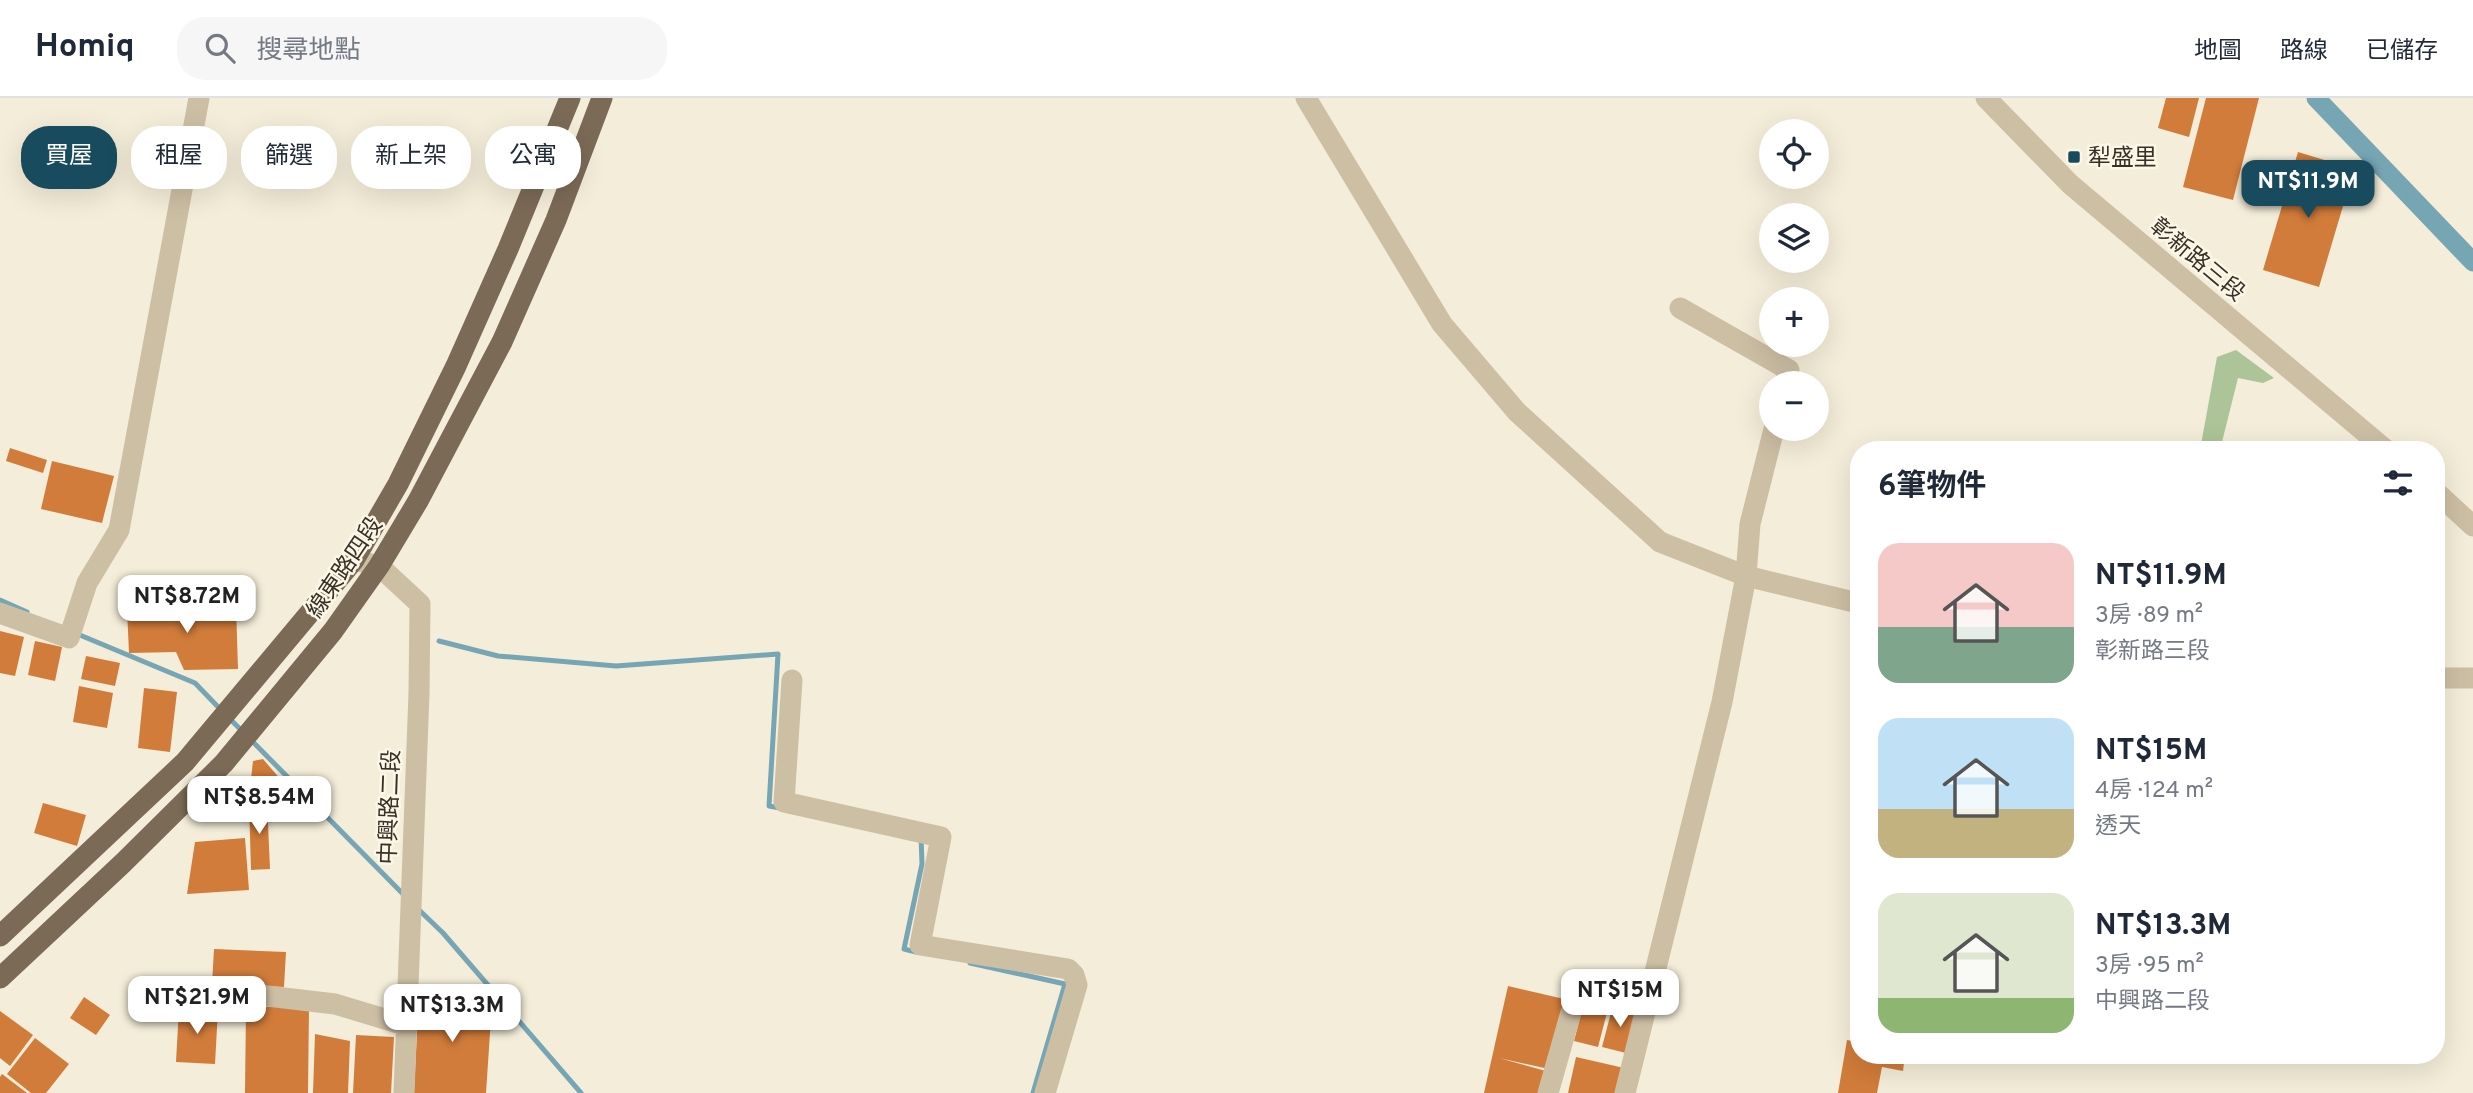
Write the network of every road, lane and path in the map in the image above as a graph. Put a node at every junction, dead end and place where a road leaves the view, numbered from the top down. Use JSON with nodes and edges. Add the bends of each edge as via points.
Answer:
{"nodes":[{"id":1,"x":199,"y":98,"type":"edge"},
{"id":2,"x":570,"y":98,"type":"edge"},
{"id":3,"x":602,"y":98,"type":"edge"},
{"id":4,"x":1306,"y":98,"type":"edge"},
{"id":5,"x":1986,"y":98,"type":"edge"},
{"id":6,"x":1680,"y":308,"type":"dead end"},
{"id":7,"x":1789,"y":371,"type":"edge"},
{"id":8,"x":1771,"y":441,"type":"edge"},
{"id":9,"x":2375,"y":441,"type":"edge"},
{"id":10,"x":2445,"y":500,"type":"edge"},
{"id":11,"x":2473,"y":526,"type":"edge"},
{"id":12,"x":354,"y":560,"type":"junction"},
{"id":13,"x":379,"y":566,"type":"junction"},
{"id":14,"x":1746,"y":576,"type":"junction"},
{"id":15,"x":1850,"y":601,"type":"edge"},
{"id":16,"x":0,"y":613,"type":"edge"},
{"id":17,"x":2445,"y":678,"type":"edge"},
{"id":18,"x":2473,"y":678,"type":"edge"},
{"id":19,"x":792,"y":680,"type":"dead end"},
{"id":20,"x":0,"y":936,"type":"edge"},
{"id":21,"x":0,"y":978,"type":"edge"},
{"id":22,"x":177,"y":995,"type":"dead end"},
{"id":23,"x":1571,"y":1012,"type":"dead end"},
{"id":24,"x":408,"y":1026,"type":"junction"},
{"id":25,"x":404,"y":1093,"type":"edge"},
{"id":26,"x":1045,"y":1093,"type":"edge"},
{"id":27,"x":1548,"y":1093,"type":"edge"},
{"id":28,"x":1625,"y":1093,"type":"edge"}],
"edges":[{"from":1,"to":16,"type":"street","via":[[119,530],[87,583],[69,638]]},
{"from":2,"to":12,"type":"main road","name":"線東路四段","via":[[456,366],[398,484]]},
{"from":3,"to":13,"type":"main road","name":"線東路四段","via":[[556,220],[502,342]]},
{"from":4,"to":14,"type":"street","via":[[1442,324],[1517,412],[1660,542]]},
{"from":5,"to":9,"type":"street","name":"彰新路三段","via":[[2070,184]]},
{"from":6,"to":7,"type":"street"},
{"from":8,"to":14,"type":"street","via":[[1749,524]]},
{"from":10,"to":11,"type":"street"},
{"from":12,"to":13,"type":"street","name":"中興路二段"},
{"from":12,"to":20,"type":"main road","name":"線東路四段","via":[[185,762]]},
{"from":13,"to":21,"type":"main road","name":"線東路四段","via":[[333,631],[224,763]]},
{"from":13,"to":24,"type":"street","name":"中興路二段","via":[[420,604]]},
{"from":14,"to":15,"type":"street"},
{"from":14,"to":28,"type":"street","via":[[1721,702]]},
{"from":17,"to":18,"type":"street"},
{"from":19,"to":26,"type":"street","via":[[784,802],[941,837],[920,945],[1068,969],[1074,975],[1077,985]]},
{"from":22,"to":24,"type":"street","via":[[259,995],[335,1004]]},
{"from":23,"to":27,"type":"street"},
{"from":24,"to":25,"type":"street","name":"中興路二段"}]}
